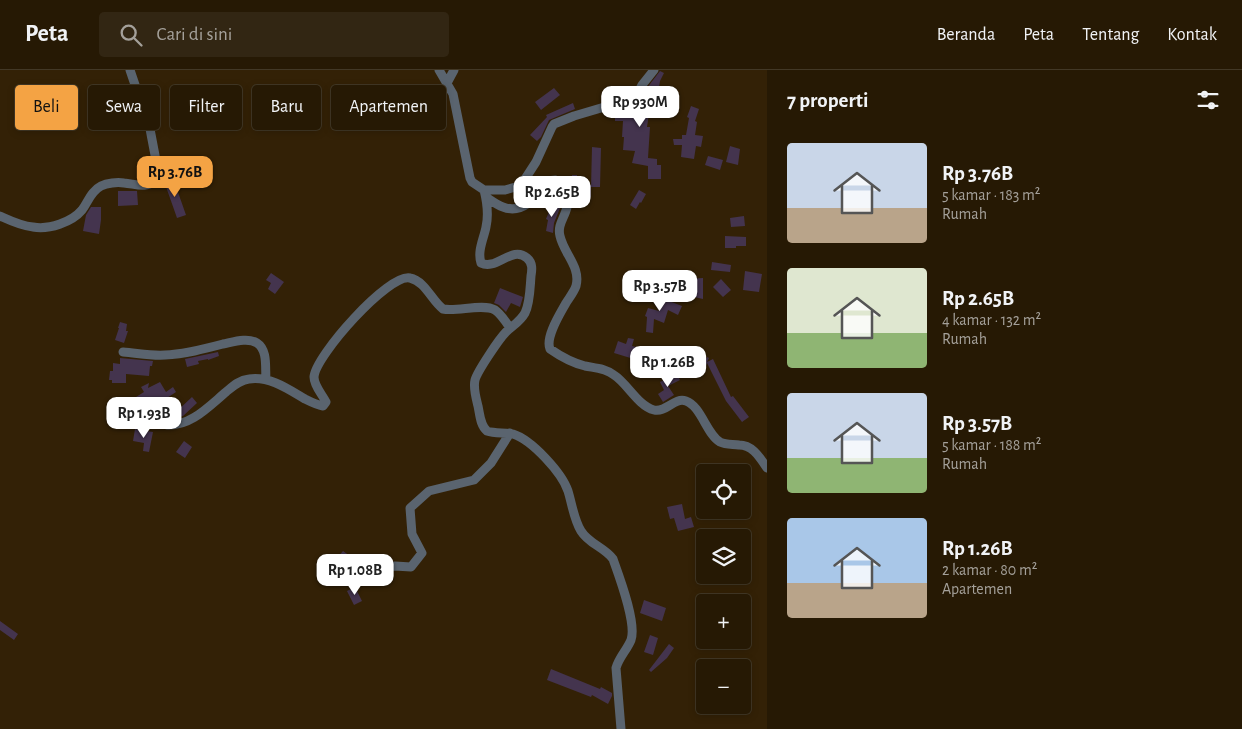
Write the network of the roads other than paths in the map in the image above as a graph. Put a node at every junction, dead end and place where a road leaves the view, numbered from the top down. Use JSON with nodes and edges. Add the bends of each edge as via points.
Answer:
{"nodes":[{"id":1,"x":130,"y":70,"type":"edge"},
{"id":2,"x":439,"y":70,"type":"edge"},
{"id":3,"x":454,"y":70,"type":"edge"},
{"id":4,"x":654,"y":70,"type":"edge"},
{"id":5,"x":447,"y":83,"type":"junction"},
{"id":6,"x":485,"y":194,"type":"junction"},
{"id":7,"x":0,"y":216,"type":"edge"},
{"id":8,"x":510,"y":328,"type":"junction"},
{"id":9,"x":123,"y":352,"type":"dead end"},
{"id":10,"x":266,"y":379,"type":"junction"},
{"id":11,"x":130,"y":415,"type":"dead end"},
{"id":12,"x":510,"y":433,"type":"junction"},
{"id":13,"x":767,"y":468,"type":"edge"},
{"id":14,"x":381,"y":568,"type":"dead end"},
{"id":15,"x":621,"y":729,"type":"edge"}],
"edges":[{"from":1,"to":7,"type":"street","via":[[150,129],[158,171],[156,180],[143,186],[112,183],[101,186],[81,211],[64,223],[35,228]]},
{"from":2,"to":5,"type":"street"},
{"from":3,"to":5,"type":"street"},
{"from":4,"to":6,"type":"street","via":[[628,100],[553,125],[536,162],[519,186]]},
{"from":5,"to":6,"type":"street","via":[[453,94],[470,178]]},
{"from":6,"to":8,"type":"street","via":[[488,217],[480,260],[491,265],[507,256],[518,255],[527,258],[531,265],[527,308]]},
{"from":6,"to":13,"type":"street","via":[[504,208],[517,209],[528,204],[550,181],[555,180],[563,188],[567,204],[560,235],[577,279],[548,340],[550,349],[577,363],[613,374],[650,409],[658,411],[681,400],[688,402],[717,440],[724,444],[747,446]]},
{"from":8,"to":10,"type":"street","via":[[491,308],[443,309],[420,284],[410,278],[402,278],[359,313],[326,352],[314,376],[326,402],[323,406]]},
{"from":8,"to":12,"type":"street","via":[[489,356],[474,385],[484,429]]},
{"from":9,"to":10,"type":"street","via":[[165,355],[242,340],[254,341],[260,345],[264,355]]},
{"from":10,"to":11,"type":"street","via":[[241,381],[191,420],[179,425]]},
{"from":12,"to":14,"type":"street","via":[[491,463],[474,480],[429,491],[410,508],[412,534],[422,553],[411,567]]},
{"from":12,"to":15,"type":"street","via":[[538,450],[559,475],[581,531],[613,559],[633,631],[616,668]]}]}
